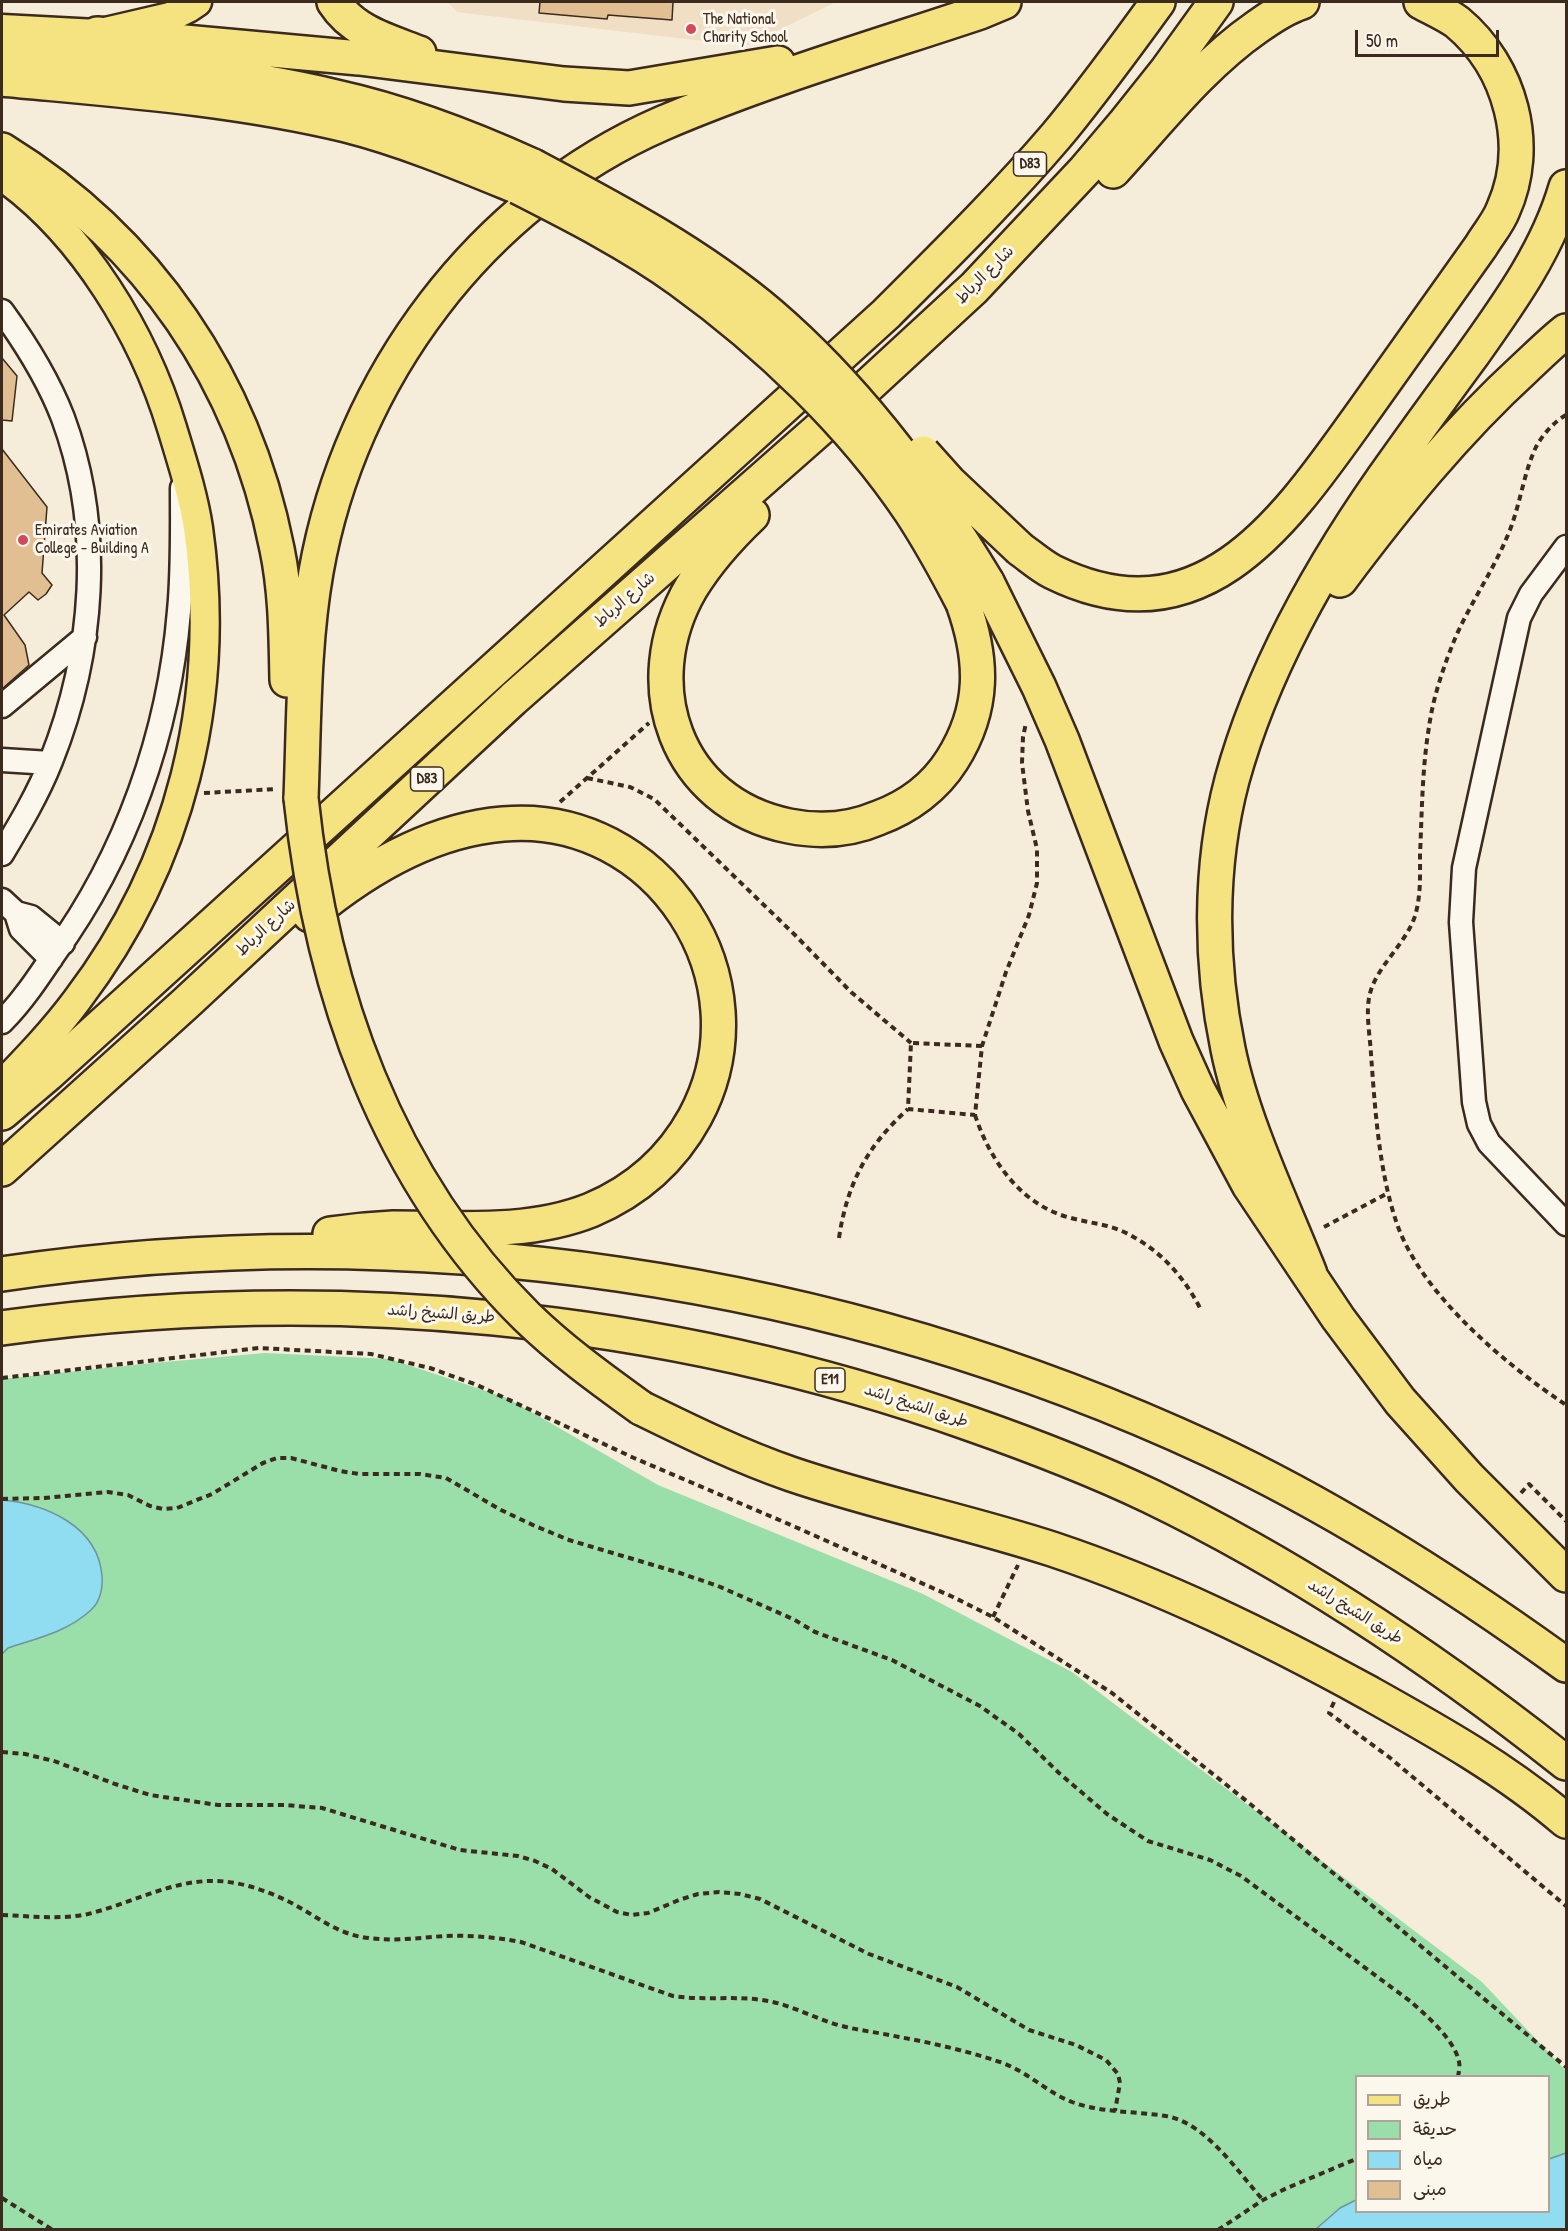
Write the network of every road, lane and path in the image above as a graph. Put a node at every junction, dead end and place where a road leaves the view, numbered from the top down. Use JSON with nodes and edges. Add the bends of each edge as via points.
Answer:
{"nodes":[{"id":1,"x":197,"y":2,"type":"edge"},
{"id":2,"x":334,"y":2,"type":"edge"},
{"id":3,"x":1004,"y":2,"type":"edge"},
{"id":4,"x":1158,"y":2,"type":"edge"},
{"id":5,"x":1216,"y":2,"type":"edge"},
{"id":6,"x":1302,"y":2,"type":"edge"},
{"id":7,"x":1421,"y":2,"type":"edge"},
{"id":8,"x":2,"y":29,"type":"edge"},
{"id":9,"x":97,"y":34,"type":"junction"},
{"id":10,"x":907,"y":37,"type":"junction"},
{"id":11,"x":2,"y":53,"type":"edge"},
{"id":12,"x":468,"y":72,"type":"junction"},
{"id":13,"x":2,"y":79,"type":"edge"},
{"id":14,"x":2,"y":150,"type":"edge"},
{"id":15,"x":2,"y":176,"type":"edge"},
{"id":16,"x":525,"y":176,"type":"junction"},
{"id":17,"x":1566,"y":187,"type":"edge"},
{"id":18,"x":974,"y":288,"type":"junction"},
{"id":19,"x":2,"y":311,"type":"edge"},
{"id":20,"x":1566,"y":331,"type":"edge"},
{"id":21,"x":803,"y":346,"type":"junction"},
{"id":22,"x":858,"y":395,"type":"junction"},
{"id":23,"x":182,"y":460,"type":"junction"},
{"id":24,"x":1566,"y":547,"type":"edge"},
{"id":25,"x":975,"y":593,"type":"junction"},
{"id":26,"x":86,"y":638,"type":"junction"},
{"id":27,"x":1279,"y":657,"type":"junction"},
{"id":28,"x":1039,"y":687,"type":"junction"},
{"id":29,"x":2,"y":706,"type":"edge"},
{"id":30,"x":668,"y":706,"type":"junction"},
{"id":31,"x":2,"y":760,"type":"edge"},
{"id":32,"x":50,"y":763,"type":"junction"},
{"id":33,"x":587,"y":777,"type":"junction"},
{"id":34,"x":220,"y":792,"type":"dead end"},
{"id":35,"x":291,"y":793,"type":"junction"},
{"id":36,"x":535,"y":824,"type":"junction"},
{"id":37,"x":2,"y":854,"type":"edge"},
{"id":38,"x":6,"y":914,"type":"edge"},
{"id":39,"x":57,"y":951,"type":"junction"},
{"id":40,"x":185,"y":1004,"type":"junction"},
{"id":41,"x":2,"y":1022,"type":"edge"},
{"id":42,"x":911,"y":1043,"type":"junction"},
{"id":43,"x":982,"y":1046,"type":"junction"},
{"id":44,"x":2,"y":1085,"type":"edge"},
{"id":45,"x":908,"y":1109,"type":"junction"},
{"id":46,"x":2,"y":1113,"type":"edge"},
{"id":47,"x":975,"y":1115,"type":"junction"},
{"id":48,"x":2,"y":1169,"type":"edge"},
{"id":49,"x":1388,"y":1193,"type":"dead end"},
{"id":50,"x":1566,"y":1224,"type":"edge"},
{"id":51,"x":1324,"y":1227,"type":"dead end"},
{"id":52,"x":839,"y":1238,"type":"dead end"},
{"id":53,"x":254,"y":1251,"type":"junction"},
{"id":54,"x":2,"y":1274,"type":"edge"},
{"id":55,"x":1310,"y":1274,"type":"junction"},
{"id":56,"x":1200,"y":1308,"type":"dead end"},
{"id":57,"x":2,"y":1328,"type":"edge"},
{"id":58,"x":2,"y":1378,"type":"edge"},
{"id":59,"x":1521,"y":1494,"type":"dead end"},
{"id":60,"x":2,"y":1499,"type":"edge"},
{"id":61,"x":1566,"y":1521,"type":"edge"},
{"id":62,"x":1018,"y":1565,"type":"dead end"},
{"id":63,"x":1566,"y":1575,"type":"edge"},
{"id":64,"x":993,"y":1617,"type":"junction"},
{"id":65,"x":1566,"y":1665,"type":"edge"},
{"id":66,"x":1334,"y":1702,"type":"dead end"},
{"id":67,"x":2,"y":1752,"type":"edge"},
{"id":68,"x":1566,"y":1763,"type":"edge"},
{"id":69,"x":1566,"y":1821,"type":"edge"},
{"id":70,"x":1566,"y":1906,"type":"edge"},
{"id":71,"x":2,"y":1915,"type":"edge"},
{"id":72,"x":1566,"y":2067,"type":"edge"},
{"id":73,"x":1458,"y":2075,"type":"edge"},
{"id":74,"x":1115,"y":2111,"type":"junction"},
{"id":75,"x":1355,"y":2159,"type":"edge"},
{"id":76,"x":2,"y":2198,"type":"edge"},
{"id":77,"x":1263,"y":2200,"type":"junction"},
{"id":78,"x":53,"y":2229,"type":"edge"},
{"id":79,"x":1218,"y":2229,"type":"edge"}],
"edges":[{"from":1,"to":9,"type":"main road","via":[[170,17]]},
{"from":2,"to":12,"type":"highway","via":[[362,30]]},
{"from":3,"to":10,"type":"highway"},
{"from":4,"to":46,"type":"highway","number":"D83","via":[[1056,135],[977,223],[886,314]]},
{"from":5,"to":18,"type":"highway","name":"شارع الرباط","number":"D83","via":[[1118,132]]},
{"from":6,"to":18,"type":"highway","via":[[1266,20],[1215,59],[1092,193],[1036,244]]},
{"from":7,"to":21,"type":"highway","bridge":true,"via":[[1456,22],[1485,51],[1506,88],[1516,128],[1515,170],[1503,210],[1308,490],[1233,564],[1199,582],[1162,592],[1124,593],[1086,586],[1051,571],[1020,549],[949,482],[866,391]]},
{"from":8,"to":9,"type":"main road"},
{"from":9,"to":12,"type":"highway"},
{"from":10,"to":12,"type":"highway","via":[[629,88]]},
{"from":10,"to":35,"type":"highway","via":[[662,124],[597,158],[512,221],[432,304],[391,366],[362,422],[332,501],[313,594]]},
{"from":11,"to":16,"type":"highway","via":[[254,80],[316,92],[446,130]]},
{"from":13,"to":16,"type":"highway","via":[[171,95],[290,112]]},
{"from":14,"to":35,"type":"highway","via":[[55,186],[135,260],[201,347],[227,395],[259,477],[278,551],[285,605]]},
{"from":15,"to":23,"type":"main road","via":[[50,218],[96,272],[134,332],[163,398]]},
{"from":16,"to":21,"type":"highway","bridge":true,"via":[[616,210],[656,233],[770,315]]},
{"from":16,"to":25,"type":"highway","bridge":true,"via":[[576,217],[679,279],[786,370],[882,472],[927,538]]},
{"from":17,"to":27,"type":"highway","via":[[1544,243],[1520,287],[1359,512],[1303,607]]},
{"from":18,"to":22,"type":"highway","name":"شارع الرباط","number":"D83"},
{"from":19,"to":26,"type":"lane","via":[[44,376],[63,418],[76,462],[88,549]]},
{"from":20,"to":27,"type":"highway","via":[[1454,437],[1395,506]]},
{"from":21,"to":25,"type":"highway","bridge":true,"via":[[903,457],[956,531]]},
{"from":22,"to":30,"type":"highway","via":[[831,434],[715,553],[690,590],[672,631],[665,675]]},
{"from":22,"to":40,"type":"highway","name":"شارع الرباط","number":"D83","via":[[513,699]]},
{"from":23,"to":39,"type":"lane","via":[[179,612],[169,685],[157,735],[127,825],[96,891]]},
{"from":23,"to":44,"type":"main road","via":[[198,526],[205,593],[205,660],[197,728],[182,793],[139,901],[110,952],[77,1000]]},
{"from":24,"to":50,"type":"lane","via":[[1531,594],[1519,618],[1461,895],[1474,1102],[1479,1124],[1503,1160]]},
{"from":25,"to":28,"type":"highway"},
{"from":25,"to":30,"type":"highway","via":[[971,627],[978,668],[970,725],[946,769],[929,787],[910,803],[869,822],[802,829],[759,818],[739,808],[720,795],[690,761],[678,742]]},
{"from":26,"to":29,"type":"lane"},
{"from":26,"to":32,"type":"lane","via":[[68,712]]},
{"from":27,"to":55,"type":"highway","via":[[1251,718],[1231,783],[1219,849],[1215,905],[1217,984],[1228,1050],[1246,1115]]},
{"from":28,"to":43,"type":"path","via":[[1023,736],[1022,763],[1037,849],[1037,883]]},
{"from":28,"to":55,"type":"highway","via":[[1198,1090],[1249,1185]]},
{"from":30,"to":33,"type":"path"},
{"from":31,"to":32,"type":"lane"},
{"from":32,"to":37,"type":"lane"},
{"from":33,"to":36,"type":"path"},
{"from":33,"to":42,"type":"path","via":[[630,787],[654,800],[851,992]]},
{"from":34,"to":35,"type":"path"},
{"from":35,"to":69,"type":"highway","bridge":true,"via":[[331,965],[366,1076],[397,1142],[434,1205],[478,1263],[527,1317],[581,1365],[641,1408],[789,1473],[1052,1549],[1214,1612],[1430,1727]]},
{"from":36,"to":40,"type":"highway","via":[[472,829],[409,851],[375,868],[342,888],[240,973]]},
{"from":36,"to":53,"type":"highway","via":[[596,838],[650,872],[672,895],[704,949],[714,980],[718,1043],[702,1104],[686,1132],[652,1172],[618,1197],[590,1211],[558,1220],[492,1228],[359,1230]]},
{"from":38,"to":39,"type":"lane","via":[[31,917]]},
{"from":39,"to":41,"type":"lane"},
{"from":40,"to":48,"type":"highway","name":"شارع الرباط","number":"D83"},
{"from":42,"to":43,"type":"path"},
{"from":42,"to":45,"type":"path"},
{"from":43,"to":47,"type":"path"},
{"from":45,"to":47,"type":"path"},
{"from":45,"to":52,"type":"path","via":[[878,1140],[856,1176]]},
{"from":47,"to":56,"type":"path","via":[[1000,1168],[1026,1194],[1069,1218],[1104,1225],[1138,1239],[1180,1276]]},
{"from":49,"to":51,"type":"path"},
{"from":53,"to":54,"type":"highway","via":[[63,1265]]},
{"from":53,"to":65,"type":"highway","via":[[452,1256],[549,1265],[740,1296],[902,1335],[1136,1418],[1212,1451],[1287,1489],[1431,1572]]},
{"from":55,"to":63,"type":"highway","via":[[1407,1408],[1469,1478]]},
{"from":57,"to":68,"type":"highway","name":"طريق الشيخ راشد","number":"E11","via":[[149,1311],[241,1307],[426,1311],[610,1332],[854,1386],[930,1409],[1077,1464],[1219,1532],[1307,1581],[1414,1649]]},
{"from":58,"to":64,"type":"path","via":[[259,1348],[371,1354],[420,1365],[477,1385]]},
{"from":59,"to":61,"type":"path","via":[[1530,1484]]},
{"from":60,"to":73,"type":"path","via":[[108,1492],[150,1506],[177,1508],[212,1494],[277,1458],[359,1474],[446,1478],[535,1526],[718,1586],[815,1632],[892,1660],[980,1706],[1018,1734],[1107,1814],[1148,1841],[1210,1860],[1241,1876],[1410,2001],[1452,2046],[1459,2062]]},
{"from":62,"to":64,"type":"path"},
{"from":64,"to":72,"type":"path","via":[[1112,1693]]},
{"from":66,"to":70,"type":"path","via":[[1329,1713],[1389,1757]]},
{"from":67,"to":74,"type":"path","via":[[54,1761],[150,1795],[218,1805],[322,1808],[460,1850],[518,1856],[552,1869],[617,1912],[648,1913],[688,1897],[719,1892],[760,1899],[878,1958],[957,1987],[1029,2030],[1076,2045],[1106,2060],[1120,2083]]},
{"from":71,"to":74,"type":"path","via":[[62,1918],[193,1882],[218,1881],[269,1894],[361,1937],[496,1937],[545,1949],[673,1996],[749,1998],[777,2003],[845,2027],[1002,2063],[1069,2101]]},
{"from":74,"to":77,"type":"path","via":[[1168,2116],[1193,2127],[1214,2144]]},
{"from":75,"to":77,"type":"path"},
{"from":76,"to":78,"type":"path"},
{"from":77,"to":79,"type":"path"}]}
